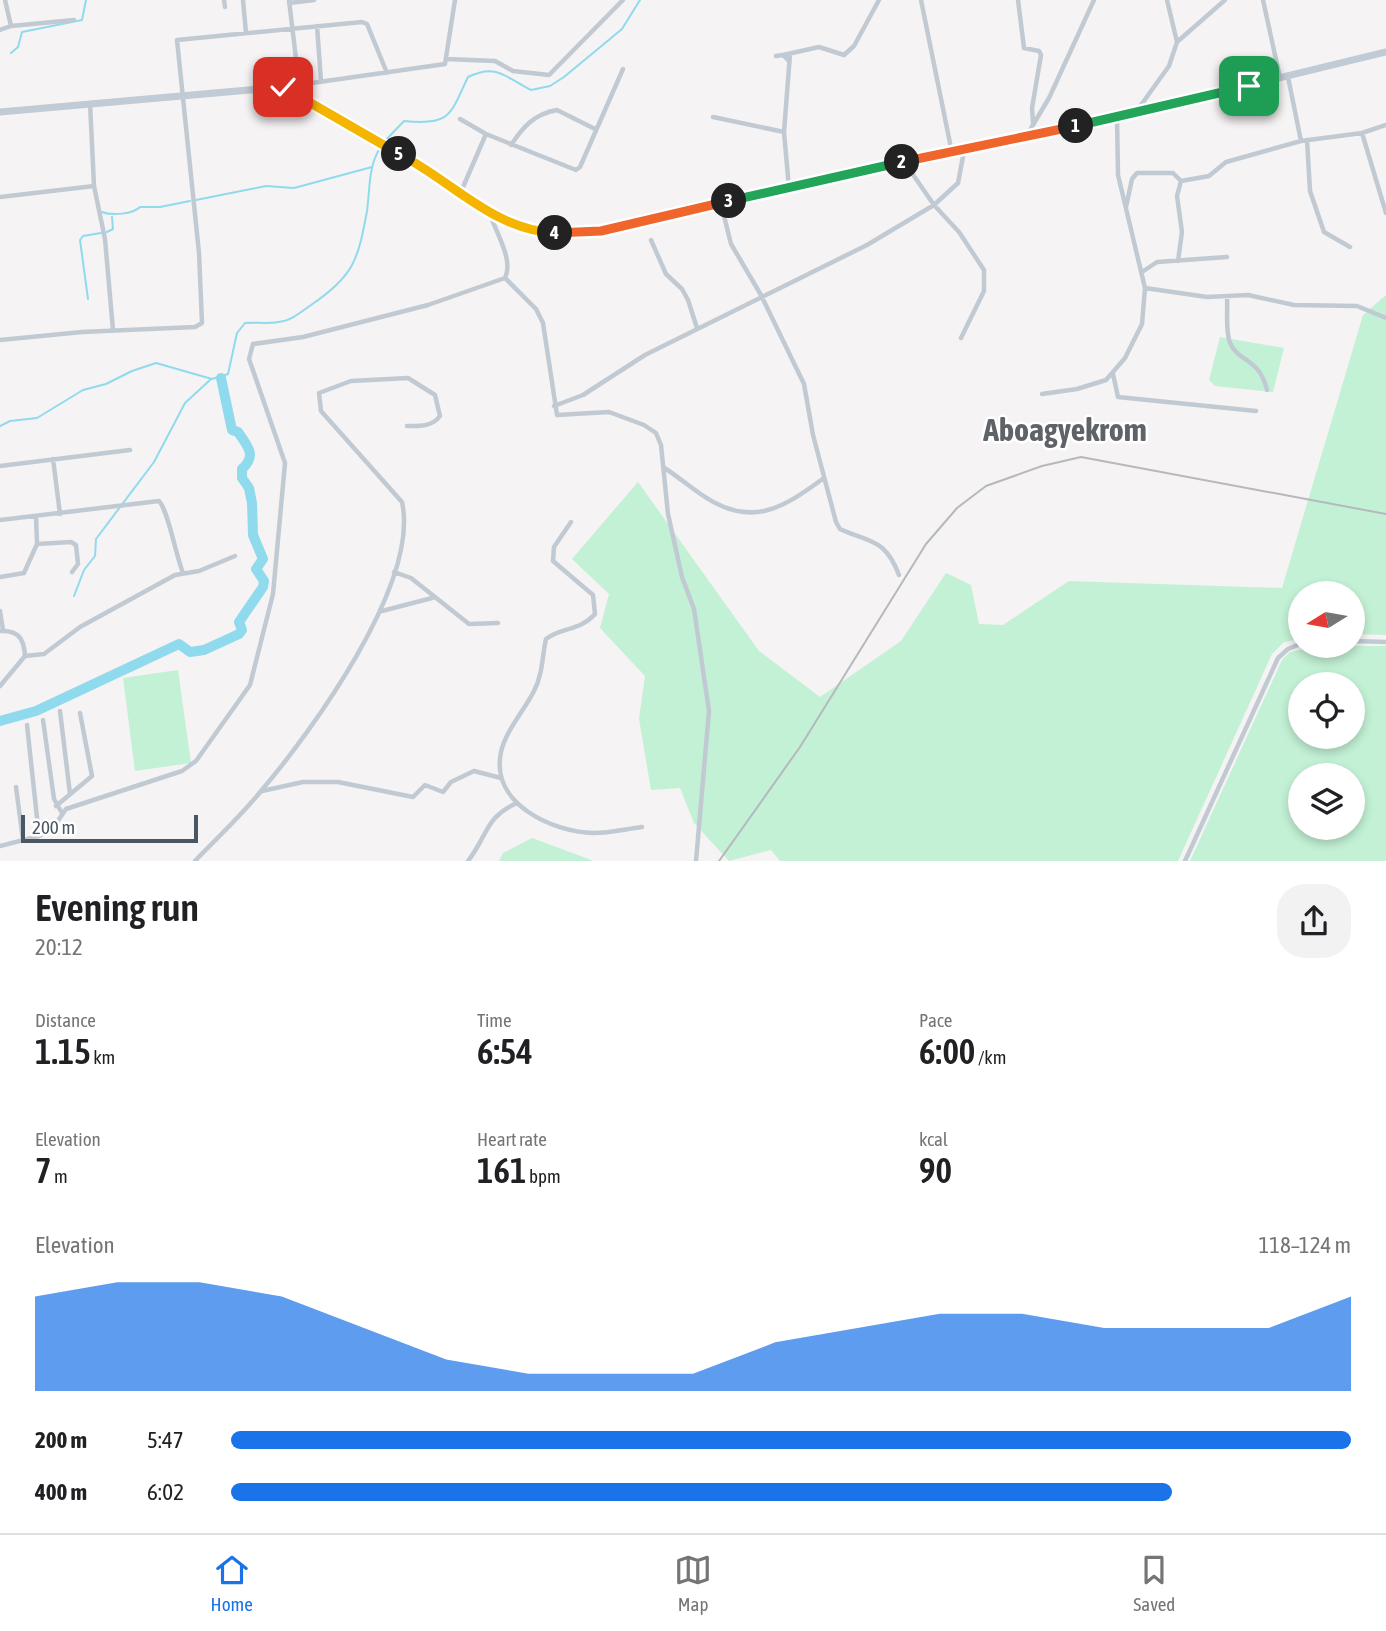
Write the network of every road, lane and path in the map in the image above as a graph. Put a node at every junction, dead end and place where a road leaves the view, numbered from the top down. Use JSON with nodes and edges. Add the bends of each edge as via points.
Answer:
{"nodes":[{"id":1,"x":5,"y":0,"type":"edge"},
{"id":2,"x":224,"y":0,"type":"edge"},
{"id":3,"x":243,"y":0,"type":"edge"},
{"id":4,"x":314,"y":0,"type":"edge"},
{"id":5,"x":455,"y":0,"type":"edge"},
{"id":6,"x":623,"y":0,"type":"edge"},
{"id":7,"x":879,"y":0,"type":"edge"},
{"id":8,"x":921,"y":0,"type":"edge"},
{"id":9,"x":1018,"y":0,"type":"edge"},
{"id":10,"x":1094,"y":0,"type":"edge"},
{"id":11,"x":1167,"y":0,"type":"edge"},
{"id":12,"x":1225,"y":0,"type":"edge"},
{"id":13,"x":1263,"y":0,"type":"edge"},
{"id":14,"x":289,"y":2,"type":"edge"},
{"id":15,"x":225,"y":7,"type":"dead end"},
{"id":16,"x":74,"y":20,"type":"dead end"},
{"id":17,"x":11,"y":26,"type":"junction"},
{"id":18,"x":317,"y":26,"type":"junction"},
{"id":19,"x":292,"y":28,"type":"junction"},
{"id":20,"x":0,"y":30,"type":"edge"},
{"id":21,"x":246,"y":33,"type":"junction"},
{"id":22,"x":1177,"y":42,"type":"junction"},
{"id":23,"x":1386,"y":52,"type":"edge"},
{"id":24,"x":790,"y":54,"type":"junction"},
{"id":25,"x":783,"y":55,"type":"junction"},
{"id":26,"x":776,"y":56,"type":"dead end"},
{"id":27,"x":447,"y":59,"type":"junction"},
{"id":28,"x":789,"y":61,"type":"junction"},
{"id":29,"x":623,"y":69,"type":"dead end"},
{"id":30,"x":387,"y":74,"type":"junction"},
{"id":31,"x":1284,"y":78,"type":"junction"},
{"id":32,"x":321,"y":81,"type":"junction"},
{"id":33,"x":299,"y":84,"type":"junction"},
{"id":34,"x":283,"y":87,"type":"junction"},
{"id":35,"x":183,"y":94,"type":"junction"},
{"id":36,"x":90,"y":103,"type":"junction"},
{"id":37,"x":0,"y":112,"type":"edge"},
{"id":38,"x":1135,"y":113,"type":"junction"},
{"id":39,"x":713,"y":117,"type":"dead end"},
{"id":40,"x":1117,"y":117,"type":"junction"},
{"id":41,"x":460,"y":119,"type":"dead end"},
{"id":42,"x":1033,"y":124,"type":"junction"},
{"id":43,"x":1386,"y":125,"type":"edge"},
{"id":44,"x":595,"y":129,"type":"junction"},
{"id":45,"x":784,"y":132,"type":"junction"},
{"id":46,"x":1362,"y":133,"type":"junction"},
{"id":47,"x":486,"y":134,"type":"junction"},
{"id":48,"x":1027,"y":135,"type":"junction"},
{"id":49,"x":1304,"y":141,"type":"junction"},
{"id":50,"x":510,"y":145,"type":"junction"},
{"id":51,"x":964,"y":151,"type":"junction"},
{"id":52,"x":952,"y":153,"type":"junction"},
{"id":53,"x":904,"y":162,"type":"junction"},
{"id":54,"x":1181,"y":181,"type":"junction"},
{"id":55,"x":93,"y":186,"type":"junction"},
{"id":56,"x":789,"y":188,"type":"junction"},
{"id":57,"x":460,"y":194,"type":"junction"},
{"id":58,"x":0,"y":197,"type":"edge"},
{"id":59,"x":721,"y":204,"type":"junction"},
{"id":60,"x":934,"y":205,"type":"junction"},
{"id":61,"x":1125,"y":208,"type":"junction"},
{"id":62,"x":489,"y":213,"type":"junction"},
{"id":63,"x":1386,"y":213,"type":"edge"},
{"id":64,"x":651,"y":240,"type":"dead end"},
{"id":65,"x":1350,"y":247,"type":"dead end"},
{"id":66,"x":1227,"y":257,"type":"dead end"},
{"id":67,"x":1178,"y":261,"type":"junction"},
{"id":68,"x":1142,"y":272,"type":"junction"},
{"id":69,"x":505,"y":278,"type":"junction"},
{"id":70,"x":1145,"y":288,"type":"junction"},
{"id":71,"x":761,"y":295,"type":"junction"},
{"id":72,"x":1227,"y":297,"type":"junction"},
{"id":73,"x":1386,"y":318,"type":"edge"},
{"id":74,"x":697,"y":328,"type":"junction"},
{"id":75,"x":113,"y":330,"type":"junction"},
{"id":76,"x":961,"y":338,"type":"dead end"},
{"id":77,"x":0,"y":340,"type":"edge"},
{"id":78,"x":1113,"y":373,"type":"junction"},
{"id":79,"x":1267,"y":390,"type":"dead end"},
{"id":80,"x":1042,"y":394,"type":"dead end"},
{"id":81,"x":554,"y":406,"type":"junction"},
{"id":82,"x":1255,"y":411,"type":"dead end"},
{"id":83,"x":407,"y":426,"type":"dead end"},
{"id":84,"x":130,"y":450,"type":"dead end"},
{"id":85,"x":53,"y":459,"type":"junction"},
{"id":86,"x":0,"y":466,"type":"edge"},
{"id":87,"x":663,"y":467,"type":"junction"},
{"id":88,"x":824,"y":478,"type":"junction"},
{"id":89,"x":60,"y":514,"type":"junction"},
{"id":90,"x":36,"y":516,"type":"junction"},
{"id":91,"x":0,"y":520,"type":"edge"},
{"id":92,"x":571,"y":522,"type":"dead end"},
{"id":93,"x":37,"y":544,"type":"junction"},
{"id":94,"x":234,"y":556,"type":"dead end"},
{"id":95,"x":72,"y":572,"type":"dead end"},
{"id":96,"x":394,"y":572,"type":"junction"},
{"id":97,"x":183,"y":573,"type":"junction"},
{"id":98,"x":900,"y":575,"type":"dead end"},
{"id":99,"x":0,"y":576,"type":"edge"},
{"id":100,"x":433,"y":597,"type":"junction"},
{"id":101,"x":0,"y":611,"type":"edge"},
{"id":102,"x":382,"y":611,"type":"junction"},
{"id":103,"x":498,"y":623,"type":"dead end"},
{"id":104,"x":1,"y":631,"type":"edge"},
{"id":105,"x":1365,"y":641,"type":"edge"},
{"id":106,"x":1386,"y":642,"type":"edge"},
{"id":107,"x":1288,"y":649,"type":"edge"},
{"id":108,"x":25,"y":656,"type":"junction"},
{"id":109,"x":0,"y":686,"type":"edge"},
{"id":110,"x":60,"y":711,"type":"dead end"},
{"id":111,"x":80,"y":713,"type":"dead end"},
{"id":112,"x":43,"y":720,"type":"dead end"},
{"id":113,"x":27,"y":725,"type":"dead end"},
{"id":114,"x":501,"y":778,"type":"junction"},
{"id":115,"x":16,"y":787,"type":"dead end"},
{"id":116,"x":262,"y":791,"type":"junction"},
{"id":117,"x":70,"y":795,"type":"junction"},
{"id":118,"x":517,"y":803,"type":"junction"},
{"id":119,"x":56,"y":806,"type":"junction"},
{"id":120,"x":62,"y":813,"type":"junction"},
{"id":121,"x":642,"y":827,"type":"dead end"},
{"id":122,"x":39,"y":836,"type":"junction"},
{"id":123,"x":23,"y":840,"type":"junction"},
{"id":124,"x":0,"y":846,"type":"edge"},
{"id":125,"x":195,"y":861,"type":"edge"},
{"id":126,"x":468,"y":861,"type":"edge"},
{"id":127,"x":696,"y":861,"type":"edge"},
{"id":128,"x":1185,"y":861,"type":"edge"}],
"edges":[{"from":1,"to":17,"type":"street"},
{"from":2,"to":15,"type":"street"},
{"from":3,"to":21,"type":"street"},
{"from":4,"to":14,"type":"street"},
{"from":5,"to":27,"type":"street"},
{"from":6,"to":27,"type":"street","via":[[549,75],[513,71],[495,61]]},
{"from":7,"to":24,"type":"street","via":[[854,46],[844,55],[819,47]]},
{"from":8,"to":52,"type":"street"},
{"from":9,"to":42,"type":"street","via":[[1024,48],[1041,55],[1031,108]]},
{"from":10,"to":42,"type":"street"},
{"from":11,"to":22,"type":"street"},
{"from":12,"to":22,"type":"street"},
{"from":13,"to":31,"type":"street"},
{"from":14,"to":19,"type":"street"},
{"from":16,"to":17,"type":"street"},
{"from":17,"to":20,"type":"street"},
{"from":18,"to":19,"type":"street"},
{"from":18,"to":30,"type":"street","via":[[365,22]]},
{"from":18,"to":32,"type":"street"},
{"from":19,"to":21,"type":"street"},
{"from":19,"to":33,"type":"street"},
{"from":21,"to":35,"type":"street","via":[[176,41]]},
{"from":22,"to":38,"type":"street","via":[[1169,66]]},
{"from":23,"to":31,"type":"street"},
{"from":24,"to":25,"type":"street"},
{"from":24,"to":28,"type":"street"},
{"from":25,"to":26,"type":"street"},
{"from":25,"to":28,"type":"street"},
{"from":27,"to":30,"type":"street","via":[[440,66]]},
{"from":28,"to":45,"type":"street"},
{"from":29,"to":44,"type":"street"},
{"from":30,"to":32,"type":"street"},
{"from":31,"to":38,"type":"street"},
{"from":31,"to":49,"type":"street"},
{"from":32,"to":33,"type":"street"},
{"from":33,"to":34,"type":"street"},
{"from":34,"to":35,"type":"street"},
{"from":34,"to":57,"type":"street"},
{"from":35,"to":36,"type":"street"},
{"from":35,"to":75,"type":"street","via":[[204,318],[195,327]]},
{"from":36,"to":37,"type":"street"},
{"from":36,"to":55,"type":"street"},
{"from":38,"to":40,"type":"street"},
{"from":39,"to":45,"type":"street"},
{"from":40,"to":48,"type":"street"},
{"from":40,"to":61,"type":"street","via":[[1118,174]]},
{"from":41,"to":47,"type":"street"},
{"from":42,"to":48,"type":"street"},
{"from":43,"to":46,"type":"street"},
{"from":44,"to":50,"type":"street","via":[[556,110],[526,123]]},
{"from":44,"to":50,"type":"street","via":[[576,170]]},
{"from":45,"to":56,"type":"street"},
{"from":46,"to":49,"type":"street"},
{"from":46,"to":63,"type":"street"},
{"from":47,"to":50,"type":"street"},
{"from":47,"to":57,"type":"street"},
{"from":48,"to":51,"type":"street"},
{"from":49,"to":54,"type":"street","via":[[1226,162],[1209,176]]},
{"from":49,"to":65,"type":"street","via":[[1310,191],[1324,232]]},
{"from":51,"to":52,"type":"street"},
{"from":51,"to":60,"type":"street","via":[[958,183]]},
{"from":52,"to":53,"type":"street"},
{"from":53,"to":56,"type":"street"},
{"from":53,"to":60,"type":"street"},
{"from":54,"to":61,"type":"street","via":[[1172,173],[1137,173]]},
{"from":54,"to":67,"type":"street"},
{"from":55,"to":58,"type":"street"},
{"from":55,"to":75,"type":"street","via":[[107,252]]},
{"from":56,"to":59,"type":"street"},
{"from":57,"to":62,"type":"street"},
{"from":59,"to":62,"type":"street","via":[[574,234],[518,226]]},
{"from":59,"to":71,"type":"street","via":[[731,244]]},
{"from":60,"to":71,"type":"street","via":[[867,244]]},
{"from":60,"to":76,"type":"street","via":[[984,270],[984,291]]},
{"from":61,"to":68,"type":"street"},
{"from":62,"to":69,"type":"street","via":[[508,261]]},
{"from":64,"to":74,"type":"street","via":[[666,274],[688,300]]},
{"from":66,"to":67,"type":"street"},
{"from":67,"to":68,"type":"street","via":[[1150,264]]},
{"from":68,"to":70,"type":"street"},
{"from":69,"to":81,"type":"street","via":[[536,309],[543,323]]},
{"from":69,"to":120,"type":"street","via":[[428,305],[303,337],[253,344],[249,359],[285,463],[273,594],[250,685],[196,761],[182,771]]},
{"from":70,"to":72,"type":"street"},
{"from":70,"to":78,"type":"street","via":[[1142,324]]},
{"from":71,"to":74,"type":"street"},
{"from":71,"to":88,"type":"street","via":[[804,384]]},
{"from":72,"to":73,"type":"street","via":[[1357,306]]},
{"from":72,"to":79,"type":"street","via":[[1230,342],[1258,367]]},
{"from":74,"to":81,"type":"street","via":[[583,395]]},
{"from":75,"to":77,"type":"street"},
{"from":78,"to":80,"type":"street","via":[[1106,380],[1077,389]]},
{"from":78,"to":82,"type":"street","via":[[1118,397]]},
{"from":81,"to":87,"type":"street","via":[[561,416],[600,411],[644,425],[656,433]]},
{"from":83,"to":96,"type":"street","via":[[436,422],[440,416],[435,395],[408,378],[351,381],[319,393],[321,411],[402,502],[404,542]]},
{"from":84,"to":85,"type":"street"},
{"from":85,"to":86,"type":"street"},
{"from":85,"to":89,"type":"street"},
{"from":87,"to":88,"type":"street","via":[[714,502],[754,513],[779,509]]},
{"from":87,"to":127,"type":"street","via":[[668,514],[694,609],[709,711]]},
{"from":88,"to":98,"type":"street","via":[[840,529],[887,551]]},
{"from":89,"to":90,"type":"street"},
{"from":89,"to":97,"type":"street","via":[[159,501],[165,507]]},
{"from":90,"to":91,"type":"street"},
{"from":90,"to":93,"type":"street"},
{"from":92,"to":114,"type":"street","via":[[554,547],[553,561],[593,595],[595,614],[586,624],[546,639],[536,688],[501,750]]},
{"from":93,"to":95,"type":"street","via":[[74,543],[78,564]]},
{"from":93,"to":99,"type":"street","via":[[24,573]]},
{"from":94,"to":97,"type":"street"},
{"from":96,"to":100,"type":"street","via":[[411,578]]},
{"from":96,"to":102,"type":"street"},
{"from":97,"to":108,"type":"street","via":[[80,627],[44,654]]},
{"from":100,"to":102,"type":"street"},
{"from":100,"to":103,"type":"street","via":[[469,624]]},
{"from":101,"to":104,"type":"street"},
{"from":102,"to":116,"type":"street","via":[[330,697]]},
{"from":104,"to":108,"type":"street","via":[[13,631],[20,637]]},
{"from":105,"to":106,"type":"street"},
{"from":107,"to":128,"type":"street","via":[[1278,658]]},
{"from":108,"to":109,"type":"street"},
{"from":110,"to":117,"type":"street"},
{"from":111,"to":117,"type":"street","via":[[92,776]]},
{"from":112,"to":119,"type":"street"},
{"from":113,"to":122,"type":"street"},
{"from":114,"to":116,"type":"street","via":[[474,771],[451,782],[443,792],[425,785],[413,797],[338,782],[303,782]]},
{"from":114,"to":118,"type":"street"},
{"from":115,"to":123,"type":"street"},
{"from":116,"to":125,"type":"street"},
{"from":117,"to":119,"type":"street"},
{"from":118,"to":121,"type":"street","via":[[557,826],[593,833]]},
{"from":118,"to":126,"type":"street","via":[[495,814]]},
{"from":119,"to":120,"type":"street"},
{"from":120,"to":122,"type":"street","via":[[52,828]]},
{"from":122,"to":123,"type":"street"},
{"from":123,"to":124,"type":"street"}]}
